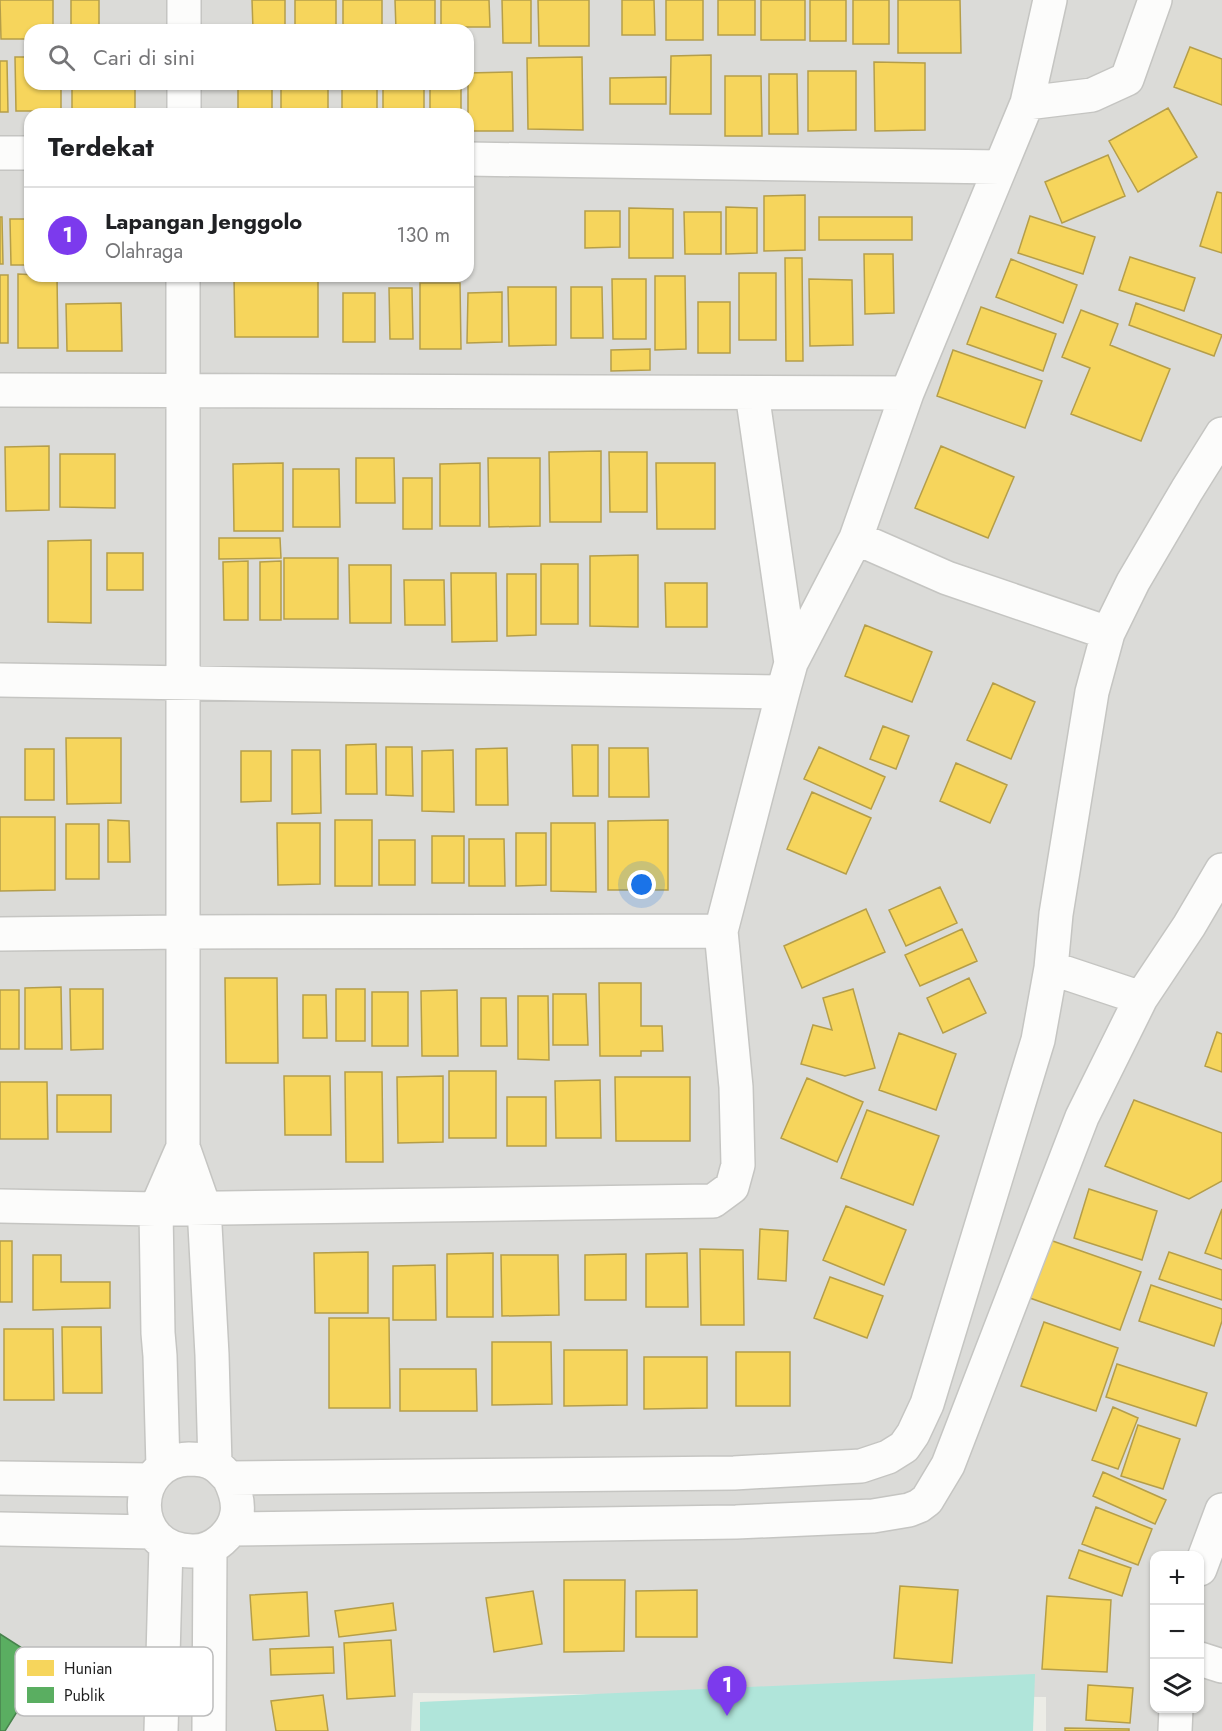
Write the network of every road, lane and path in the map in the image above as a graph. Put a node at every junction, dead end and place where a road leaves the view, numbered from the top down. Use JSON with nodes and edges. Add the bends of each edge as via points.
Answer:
{"nodes":[{"id":1,"x":183,"y":0,"type":"edge"},
{"id":2,"x":1050,"y":0,"type":"edge"},
{"id":3,"x":1155,"y":0,"type":"edge"},
{"id":4,"x":184,"y":24,"type":"edge"},
{"id":5,"x":184,"y":90,"type":"edge"},
{"id":6,"x":1027,"y":103,"type":"junction"},
{"id":7,"x":184,"y":108,"type":"edge"},
{"id":8,"x":0,"y":153,"type":"edge"},
{"id":9,"x":24,"y":153,"type":"edge"},
{"id":10,"x":474,"y":159,"type":"edge"},
{"id":11,"x":999,"y":167,"type":"junction"},
{"id":12,"x":183,"y":282,"type":"edge"},
{"id":13,"x":0,"y":390,"type":"edge"},
{"id":14,"x":183,"y":391,"type":"junction"},
{"id":15,"x":752,"y":393,"type":"junction"},
{"id":16,"x":907,"y":393,"type":"junction"},
{"id":17,"x":1222,"y":434,"type":"edge"},
{"id":18,"x":856,"y":538,"type":"junction"},
{"id":19,"x":1108,"y":633,"type":"junction"},
{"id":20,"x":787,"y":678,"type":"junction"},
{"id":21,"x":0,"y":680,"type":"edge"},
{"id":22,"x":183,"y":682,"type":"junction"},
{"id":23,"x":1222,"y":870,"type":"edge"},
{"id":24,"x":183,"y":932,"type":"junction"},
{"id":25,"x":721,"y":932,"type":"junction"},
{"id":26,"x":0,"y":934,"type":"edge"},
{"id":27,"x":1051,"y":968,"type":"junction"},
{"id":28,"x":1141,"y":998,"type":"junction"},
{"id":29,"x":183,"y":1147,"type":"junction"},
{"id":30,"x":0,"y":1206,"type":"edge"},
{"id":31,"x":204,"y":1207,"type":"junction"},
{"id":32,"x":156,"y":1209,"type":"junction"},
{"id":33,"x":222,"y":1471,"type":"junction"},
{"id":34,"x":734,"y":1473,"type":"junction"},
{"id":35,"x":157,"y":1474,"type":"junction"},
{"id":36,"x":0,"y":1478,"type":"edge"},
{"id":37,"x":1222,"y":1510,"type":"edge"},
{"id":38,"x":736,"y":1522,"type":"junction"},
{"id":39,"x":0,"y":1529,"type":"edge"},
{"id":40,"x":159,"y":1539,"type":"junction"},
{"id":41,"x":220,"y":1539,"type":"junction"},
{"id":42,"x":1204,"y":1558,"type":"edge"},
{"id":43,"x":160,"y":1647,"type":"edge"},
{"id":44,"x":1204,"y":1660,"type":"edge"},
{"id":45,"x":213,"y":1661,"type":"edge"},
{"id":46,"x":1222,"y":1666,"type":"edge"},
{"id":47,"x":1176,"y":1713,"type":"edge"},
{"id":48,"x":161,"y":1716,"type":"edge"},
{"id":49,"x":210,"y":1716,"type":"edge"},
{"id":50,"x":161,"y":1731,"type":"edge"},
{"id":51,"x":209,"y":1731,"type":"edge"},
{"id":52,"x":1175,"y":1731,"type":"edge"}],
"edges":[{"from":1,"to":4,"type":"street"},
{"from":2,"to":6,"type":"street"},
{"from":3,"to":6,"type":"street","via":[[1127,79],[1092,95]]},
{"from":5,"to":7,"type":"street"},
{"from":6,"to":11,"type":"street"},
{"from":8,"to":9,"type":"street"},
{"from":10,"to":11,"type":"street"},
{"from":11,"to":16,"type":"street"},
{"from":12,"to":14,"type":"street"},
{"from":13,"to":14,"type":"street"},
{"from":14,"to":15,"type":"street"},
{"from":14,"to":22,"type":"street"},
{"from":15,"to":16,"type":"street"},
{"from":15,"to":20,"type":"street"},
{"from":16,"to":18,"type":"street"},
{"from":17,"to":19,"type":"street","via":[[1139,572]]},
{"from":18,"to":19,"type":"street","via":[[947,578]]},
{"from":18,"to":20,"type":"street"},
{"from":19,"to":27,"type":"street","via":[[1092,692]]},
{"from":20,"to":22,"type":"street"},
{"from":20,"to":25,"type":"street"},
{"from":21,"to":22,"type":"street"},
{"from":22,"to":24,"type":"street"},
{"from":23,"to":28,"type":"street"},
{"from":24,"to":25,"type":"street"},
{"from":24,"to":26,"type":"street"},
{"from":24,"to":29,"type":"street"},
{"from":25,"to":31,"type":"street","via":[[736,1087],[738,1165],[732,1187],[712,1201]]},
{"from":27,"to":28,"type":"street"},
{"from":27,"to":34,"type":"street","via":[[1038,1040],[927,1404],[913,1434],[896,1453],[861,1466]]},
{"from":28,"to":38,"type":"street","via":[[1082,1117],[948,1465],[927,1500],[909,1510],[873,1516]]},
{"from":29,"to":31,"type":"street"},
{"from":29,"to":32,"type":"street"},
{"from":30,"to":32,"type":"street"},
{"from":31,"to":32,"type":"street"},
{"from":31,"to":33,"type":"street"},
{"from":32,"to":35,"type":"street","via":[[160,1356]]},
{"from":33,"to":34,"type":"street"},
{"from":33,"to":35,"type":"street","via":[[198,1459],[180,1460]]},
{"from":33,"to":41,"type":"street","via":[[236,1494],[237,1512]]},
{"from":34,"to":38,"type":"street"},
{"from":35,"to":36,"type":"street"},
{"from":35,"to":40,"type":"street","via":[[144,1497],[144,1516]]},
{"from":37,"to":42,"type":"street"},
{"from":38,"to":41,"type":"street"},
{"from":39,"to":40,"type":"street"},
{"from":40,"to":41,"type":"street","via":[[180,1550],[195,1552]]},
{"from":40,"to":43,"type":"street"},
{"from":41,"to":45,"type":"street"},
{"from":44,"to":46,"type":"street"},
{"from":47,"to":52,"type":"street"},
{"from":48,"to":50,"type":"street"},
{"from":49,"to":51,"type":"street"}]}
